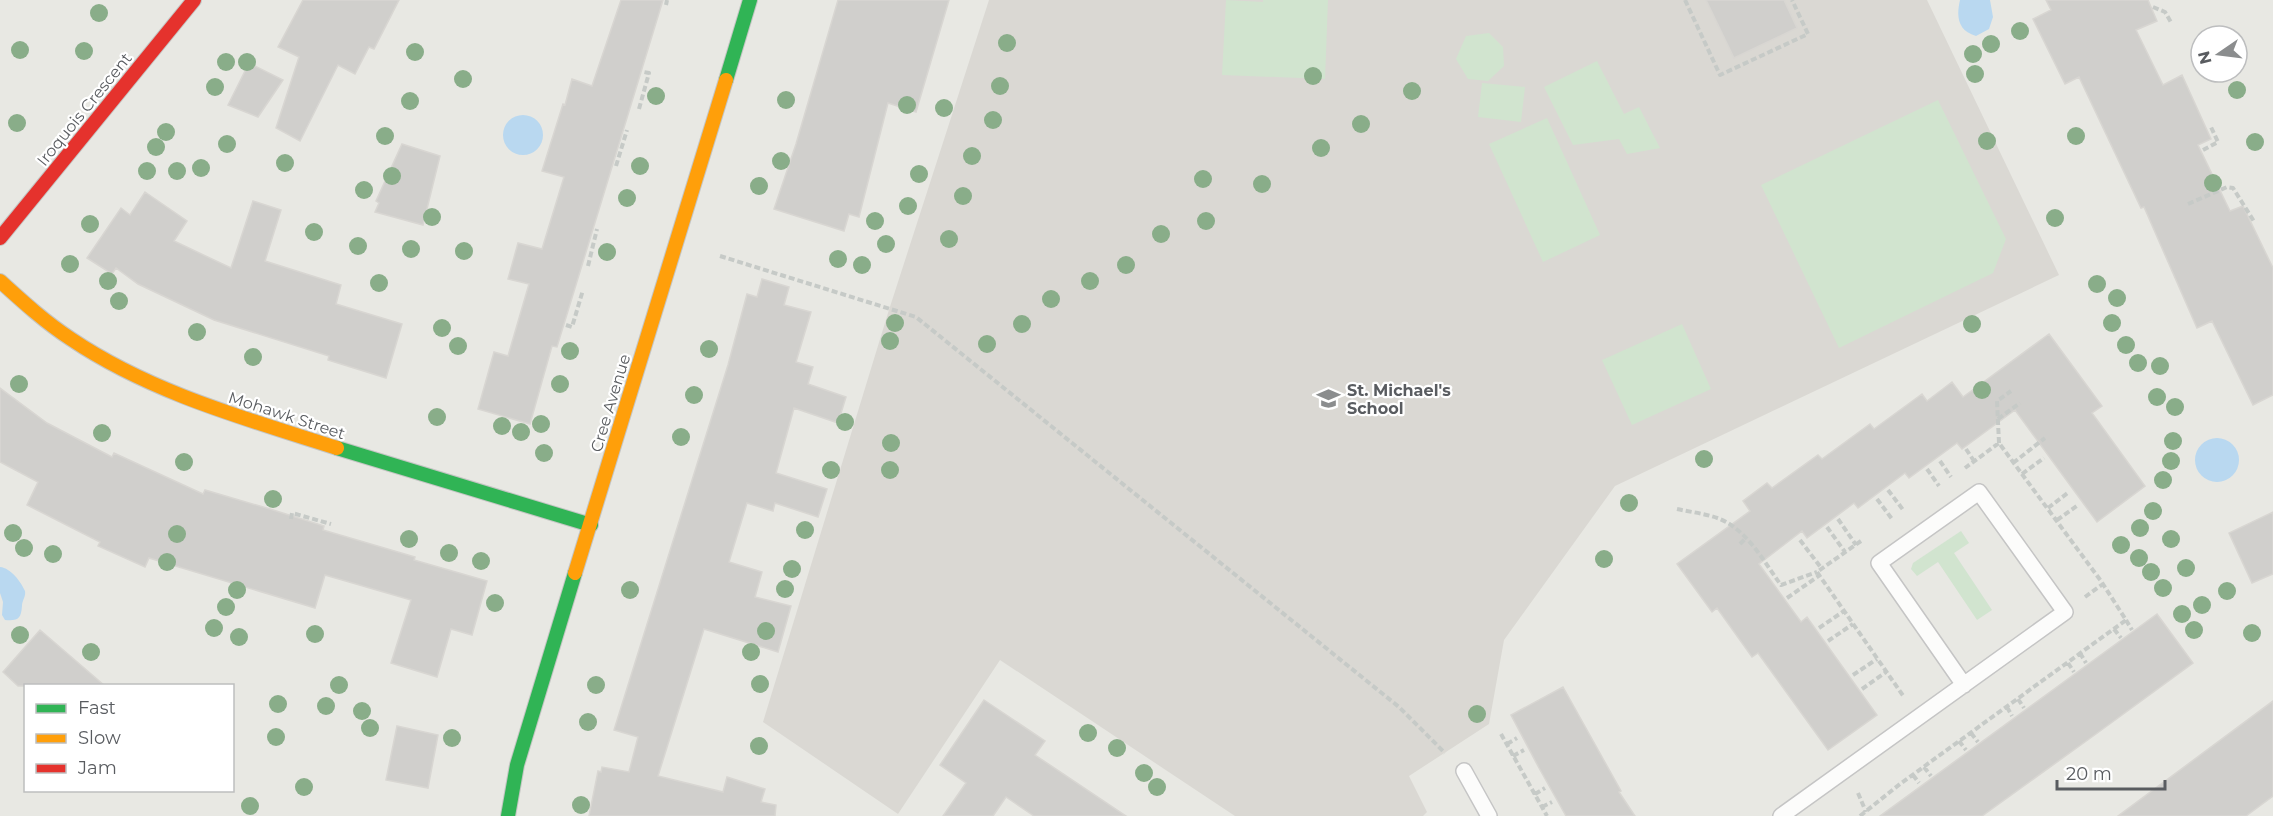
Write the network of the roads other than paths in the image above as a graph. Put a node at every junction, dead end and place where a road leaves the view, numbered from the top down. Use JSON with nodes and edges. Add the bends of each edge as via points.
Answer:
{"nodes":[{"id":1,"x":194,"y":0,"type":"edge"},
{"id":2,"x":750,"y":0,"type":"edge"},
{"id":3,"x":0,"y":238,"type":"edge"},
{"id":4,"x":0,"y":281,"type":"edge"},
{"id":5,"x":591,"y":525,"type":"junction"},
{"id":6,"x":1964,"y":685,"type":"junction"},
{"id":7,"x":1464,"y":771,"type":"road end"},
{"id":8,"x":508,"y":816,"type":"edge"},
{"id":9,"x":1489,"y":816,"type":"edge"},
{"id":10,"x":1781,"y":816,"type":"edge"}],
"edges":[{"from":1,"to":3,"type":"street","name":"Iroquois Crescent"},
{"from":2,"to":5,"type":"street","name":"Cree Avenue"},
{"from":4,"to":5,"type":"street","name":"Mohawk Street","via":[[64,337],[147,383],[286,432]]},
{"from":5,"to":8,"type":"street","name":"Cree Avenue","via":[[518,765]]},
{"from":6,"to":6,"type":"lane","via":[[2065,612],[1979,492],[1879,562]]},
{"from":6,"to":10,"type":"lane"},
{"from":7,"to":9,"type":"lane"}]}
